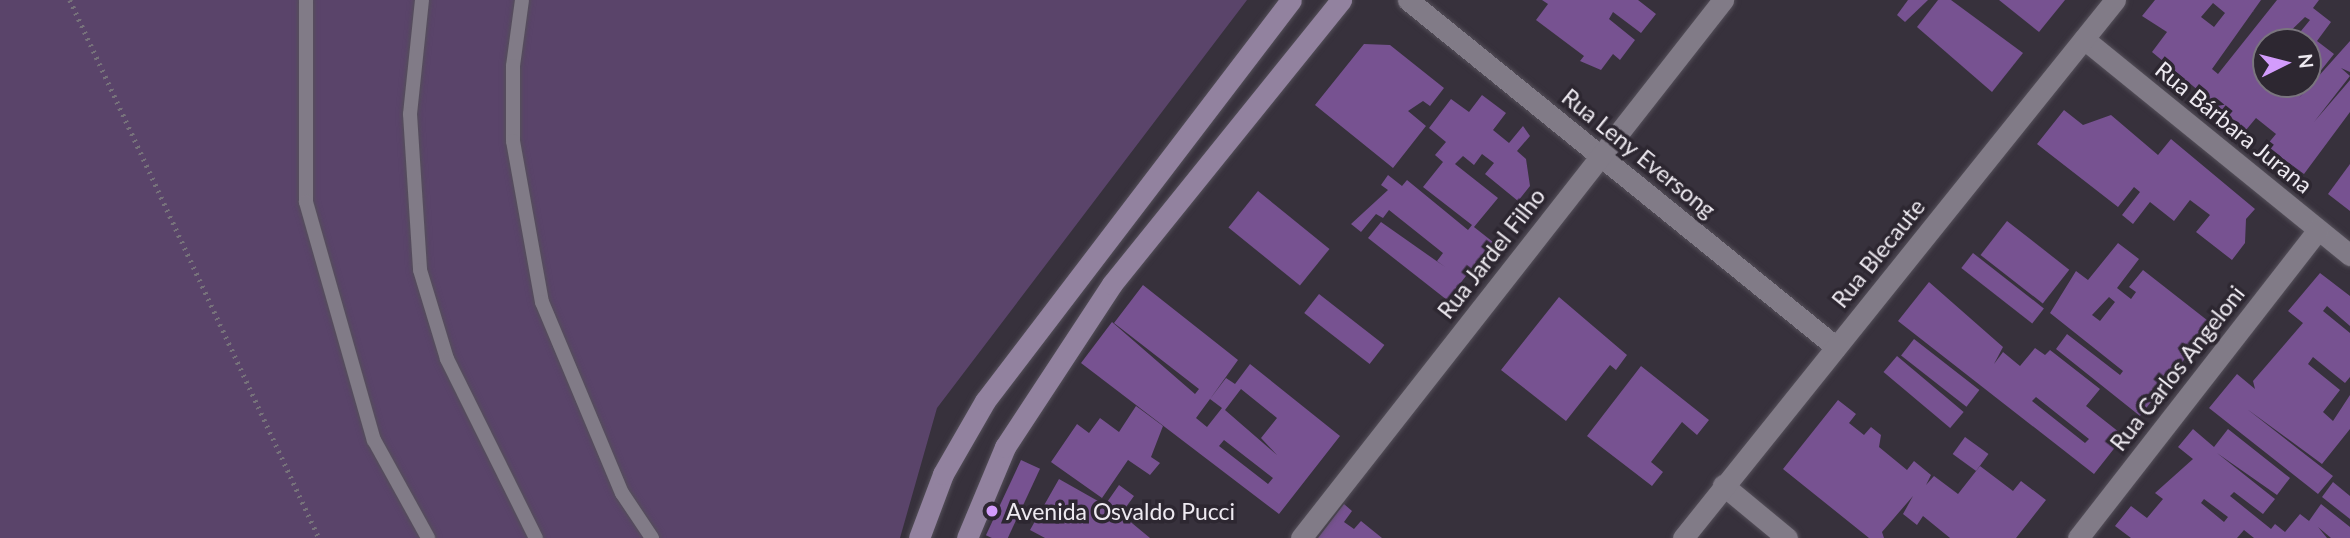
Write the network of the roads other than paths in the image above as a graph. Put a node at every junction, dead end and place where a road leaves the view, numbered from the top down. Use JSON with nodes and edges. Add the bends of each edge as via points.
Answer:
{"nodes":[{"id":1,"x":306,"y":0,"type":"edge"},
{"id":2,"x":422,"y":0,"type":"edge"},
{"id":3,"x":522,"y":0,"type":"edge"},
{"id":4,"x":1292,"y":0,"type":"edge"},
{"id":5,"x":1341,"y":0,"type":"edge"},
{"id":6,"x":1408,"y":0,"type":"edge"},
{"id":7,"x":1723,"y":0,"type":"edge"},
{"id":8,"x":2115,"y":0,"type":"edge"},
{"id":9,"x":2084,"y":39,"type":"junction"},
{"id":10,"x":1601,"y":155,"type":"junction"},
{"id":11,"x":2318,"y":230,"type":"junction"},
{"id":12,"x":2350,"y":255,"type":"edge"},
{"id":13,"x":1836,"y":347,"type":"junction"},
{"id":14,"x":1723,"y":485,"type":"junction"},
{"id":15,"x":428,"y":538,"type":"edge"},
{"id":16,"x":536,"y":538,"type":"edge"},
{"id":17,"x":652,"y":538,"type":"edge"},
{"id":18,"x":919,"y":538,"type":"edge"},
{"id":19,"x":967,"y":538,"type":"edge"},
{"id":20,"x":1301,"y":538,"type":"edge"},
{"id":21,"x":1683,"y":538,"type":"edge"},
{"id":22,"x":1787,"y":538,"type":"edge"},
{"id":23,"x":2078,"y":538,"type":"edge"}],
"edges":[{"from":1,"to":15,"type":"lane","via":[[306,202],[374,440]]},
{"from":2,"to":16,"type":"lane","via":[[410,114],[420,270],[447,359]]},
{"from":3,"to":17,"type":"lane","via":[[513,66],[513,141],[542,302],[622,493]]},
{"from":4,"to":18,"type":"main road","via":[[985,401],[943,474]]},
{"from":5,"to":19,"type":"main road","via":[[1112,284],[1005,447]]},
{"from":6,"to":10,"type":"street","name":"Rua Leny Eversong"},
{"from":7,"to":10,"type":"street","name":"Rua Jardel Filho"},
{"from":8,"to":9,"type":"street","name":"Rua Blecaute"},
{"from":9,"to":11,"type":"street","name":"Rua Bárbara Jurana"},
{"from":9,"to":13,"type":"street","name":"Rua Blecaute"},
{"from":10,"to":13,"type":"street","name":"Rua Leny Eversong"},
{"from":10,"to":20,"type":"street","name":"Rua Jardel Filho"},
{"from":11,"to":12,"type":"street","name":"Rua Bárbara Jurana"},
{"from":11,"to":23,"type":"street","name":"Rua Carlos Angeloni"},
{"from":13,"to":14,"type":"street","name":"Rua Blecaute"},
{"from":14,"to":21,"type":"street","name":"Rua Blecaute"},
{"from":14,"to":22,"type":"street"}]}
